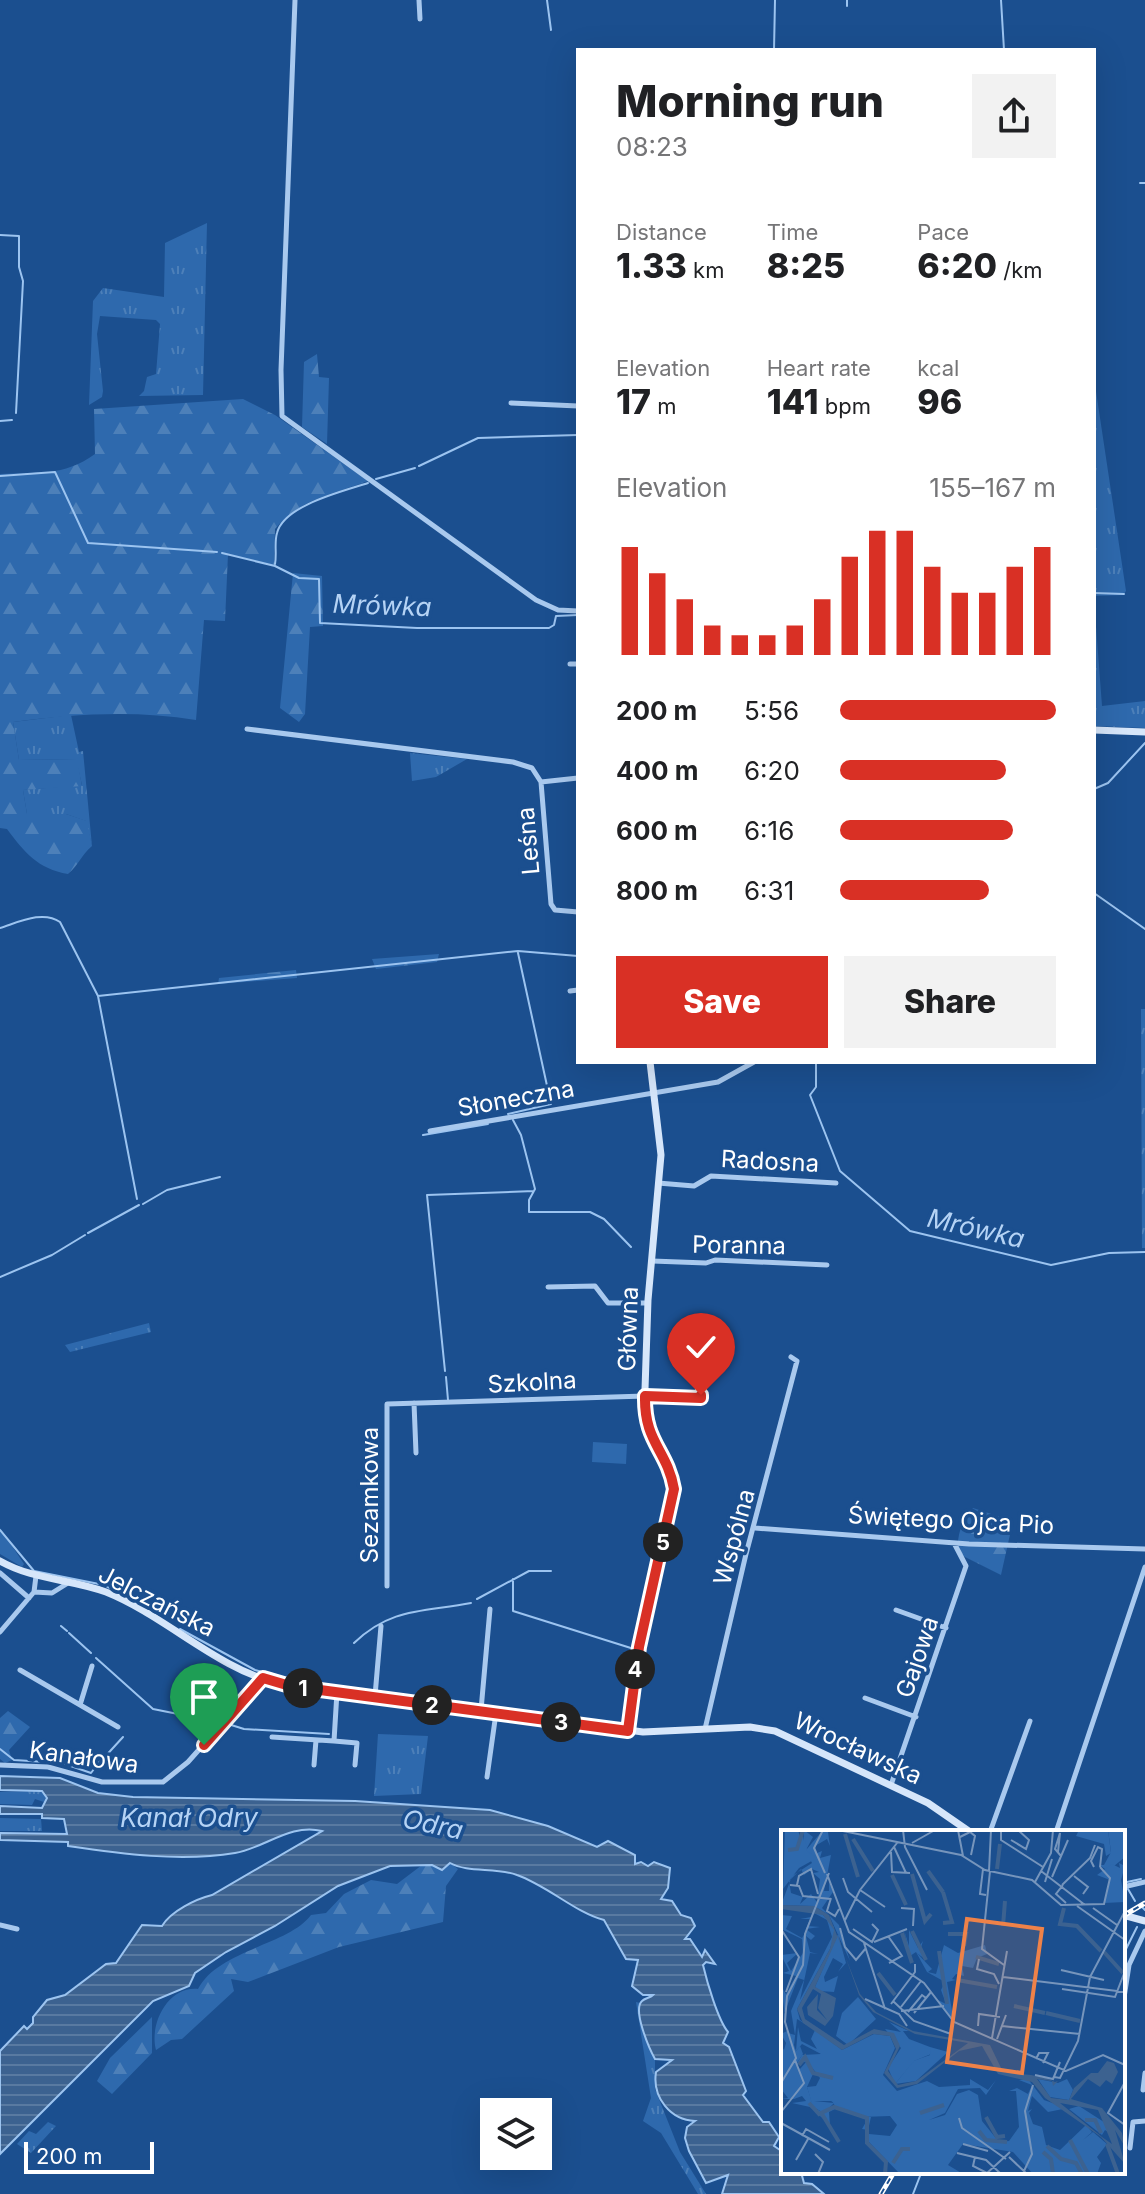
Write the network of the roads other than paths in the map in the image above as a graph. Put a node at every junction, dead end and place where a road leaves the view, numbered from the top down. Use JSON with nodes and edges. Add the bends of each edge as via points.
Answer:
{"nodes":[{"id":1,"x":295,"y":0,"type":"edge"},
{"id":2,"x":419,"y":0,"type":"edge"},
{"id":3,"x":420,"y":19,"type":"dead end"},
{"id":4,"x":511,"y":403,"type":"dead end"},
{"id":5,"x":576,"y":406,"type":"edge"},
{"id":6,"x":576,"y":611,"type":"edge"},
{"id":7,"x":570,"y":664,"type":"dead end"},
{"id":8,"x":576,"y":664,"type":"edge"},
{"id":9,"x":247,"y":729,"type":"dead end"},
{"id":10,"x":1096,"y":730,"type":"edge"},
{"id":11,"x":1145,"y":732,"type":"edge"},
{"id":12,"x":576,"y":778,"type":"edge"},
{"id":13,"x":541,"y":782,"type":"junction"},
{"id":14,"x":576,"y":912,"type":"edge"},
{"id":15,"x":576,"y":990,"type":"edge"},
{"id":16,"x":570,"y":991,"type":"dead end"},
{"id":17,"x":650,"y":1064,"type":"edge"},
{"id":18,"x":750,"y":1064,"type":"edge"},
{"id":19,"x":655,"y":1091,"type":"junction"},
{"id":20,"x":430,"y":1131,"type":"dead end"},
{"id":21,"x":657,"y":1183,"type":"junction"},
{"id":22,"x":836,"y":1183,"type":"dead end"},
{"id":23,"x":651,"y":1261,"type":"junction"},
{"id":24,"x":827,"y":1265,"type":"dead end"},
{"id":25,"x":548,"y":1287,"type":"dead end"},
{"id":26,"x":648,"y":1303,"type":"junction"},
{"id":27,"x":791,"y":1357,"type":"dead end"},
{"id":28,"x":704,"y":1367,"type":"dead end"},
{"id":29,"x":645,"y":1396,"type":"junction"},
{"id":30,"x":414,"y":1403,"type":"junction"},
{"id":31,"x":387,"y":1404,"type":"joint"},
{"id":32,"x":416,"y":1453,"type":"dead end"},
{"id":33,"x":755,"y":1528,"type":"junction"},
{"id":34,"x":953,"y":1542,"type":"junction"},
{"id":35,"x":1145,"y":1549,"type":"edge"},
{"id":36,"x":1,"y":1561,"type":"edge"},
{"id":37,"x":1145,"y":1567,"type":"edge"},
{"id":38,"x":0,"y":1573,"type":"edge"},
{"id":39,"x":36,"y":1576,"type":"junction"},
{"id":40,"x":68,"y":1583,"type":"junction"},
{"id":41,"x":387,"y":1586,"type":"dead end"},
{"id":42,"x":34,"y":1592,"type":"junction"},
{"id":43,"x":29,"y":1598,"type":"junction"},
{"id":44,"x":490,"y":1609,"type":"dead end"},
{"id":45,"x":896,"y":1610,"type":"dead end"},
{"id":46,"x":381,"y":1626,"type":"dead end"},
{"id":47,"x":946,"y":1628,"type":"junction"},
{"id":48,"x":0,"y":1632,"type":"edge"},
{"id":49,"x":92,"y":1666,"type":"dead end"},
{"id":50,"x":20,"y":1670,"type":"dead end"},
{"id":51,"x":263,"y":1678,"type":"junction"},
{"id":52,"x":337,"y":1692,"type":"junction"},
{"id":53,"x":375,"y":1697,"type":"junction"},
{"id":54,"x":865,"y":1698,"type":"dead end"},
{"id":55,"x":80,"y":1705,"type":"junction"},
{"id":56,"x":481,"y":1711,"type":"junction"},
{"id":57,"x":496,"y":1713,"type":"junction"},
{"id":58,"x":916,"y":1717,"type":"junction"},
{"id":59,"x":1030,"y":1721,"type":"dead end"},
{"id":60,"x":118,"y":1727,"type":"dead end"},
{"id":61,"x":719,"y":1729,"type":"joint"},
{"id":62,"x":705,"y":1730,"type":"junction"},
{"id":63,"x":628,"y":1731,"type":"junction"},
{"id":64,"x":272,"y":1737,"type":"dead end"},
{"id":65,"x":316,"y":1740,"type":"junction"},
{"id":66,"x":334,"y":1741,"type":"junction"},
{"id":67,"x":0,"y":1765,"type":"edge"},
{"id":68,"x":314,"y":1765,"type":"dead end"},
{"id":69,"x":355,"y":1765,"type":"dead end"},
{"id":70,"x":487,"y":1777,"type":"dead end"},
{"id":71,"x":891,"y":1785,"type":"junction"},
{"id":72,"x":967,"y":1830,"type":"edge"},
{"id":73,"x":991,"y":1830,"type":"edge"},
{"id":74,"x":1057,"y":1830,"type":"edge"},
{"id":75,"x":1145,"y":1882,"type":"edge"},
{"id":76,"x":1125,"y":1887,"type":"edge"},
{"id":77,"x":1125,"y":1916,"type":"edge"},
{"id":78,"x":1145,"y":1921,"type":"edge"},
{"id":79,"x":0,"y":1925,"type":"edge"},
{"id":80,"x":17,"y":1929,"type":"dead end"},
{"id":81,"x":1145,"y":1931,"type":"edge"},
{"id":82,"x":1128,"y":1967,"type":"junction"},
{"id":83,"x":1125,"y":1970,"type":"edge"},
{"id":84,"x":1125,"y":1989,"type":"edge"},
{"id":85,"x":1145,"y":2073,"type":"edge"},
{"id":86,"x":1143,"y":2090,"type":"dead end"},
{"id":87,"x":1145,"y":2121,"type":"edge"},
{"id":88,"x":1130,"y":2148,"type":"dead end"}],
"edges":[{"from":1,"to":6,"type":"street","via":[[282,416],[536,600]]},
{"from":2,"to":3,"type":"street"},
{"from":4,"to":5,"type":"street"},
{"from":7,"to":8,"type":"street"},
{"from":9,"to":13,"type":"street","name":"Leśna","via":[[513,762],[532,768]]},
{"from":10,"to":11,"type":"main road"},
{"from":12,"to":13,"type":"street"},
{"from":13,"to":14,"type":"street","name":"Leśna","via":[[551,904],[555,910]]},
{"from":15,"to":16,"type":"street"},
{"from":17,"to":19,"type":"main road","name":"Główna"},
{"from":18,"to":19,"type":"street","name":"Słoneczna","via":[[718,1082]]},
{"from":19,"to":20,"type":"street","name":"Słoneczna"},
{"from":19,"to":21,"type":"main road","name":"Główna","via":[[661,1149]]},
{"from":21,"to":22,"type":"street","name":"Radosna","via":[[694,1186],[711,1176]]},
{"from":21,"to":23,"type":"main road","name":"Główna"},
{"from":23,"to":24,"type":"street","name":"Poranna"},
{"from":23,"to":26,"type":"main road","name":"Główna"},
{"from":25,"to":26,"type":"street","via":[[596,1286],[608,1303]]},
{"from":26,"to":29,"type":"main road","name":"Główna"},
{"from":27,"to":33,"type":"street","name":"Wspólna","via":[[797,1361]]},
{"from":28,"to":29,"type":"street","name":"Szkolna","via":[[701,1398]]},
{"from":29,"to":30,"type":"street","name":"Szkolna"},
{"from":29,"to":63,"type":"main road","name":"Główna","via":[[646,1427],[674,1489],[639,1647]]},
{"from":30,"to":31,"type":"street","name":"Szkolna"},
{"from":30,"to":32,"type":"street"},
{"from":31,"to":41,"type":"street","name":"Sezamkowa"},
{"from":33,"to":34,"type":"street","name":"Świętego Ojca Pio"},
{"from":33,"to":62,"type":"street","name":"Wspólna"},
{"from":34,"to":35,"type":"street","name":"Świętego Ojca Pio"},
{"from":34,"to":47,"type":"street","name":"Gajowa","via":[[966,1566]]},
{"from":36,"to":39,"type":"main road","name":"Jelczańska"},
{"from":37,"to":74,"type":"street"},
{"from":38,"to":43,"type":"street"},
{"from":39,"to":40,"type":"main road","name":"Jelczańska"},
{"from":39,"to":42,"type":"street"},
{"from":40,"to":42,"type":"street","via":[[52,1593]]},
{"from":40,"to":51,"type":"main road","name":"Jelczańska","via":[[107,1593]]},
{"from":42,"to":43,"type":"street"},
{"from":43,"to":48,"type":"street"},
{"from":44,"to":56,"type":"street"},
{"from":45,"to":47,"type":"street"},
{"from":46,"to":53,"type":"street"},
{"from":47,"to":58,"type":"street","name":"Gajowa"},
{"from":49,"to":55,"type":"street"},
{"from":50,"to":55,"type":"street"},
{"from":51,"to":52,"type":"main road","name":"Jelczańska"},
{"from":51,"to":67,"type":"street","name":"Kanałowa","via":[[174,1776],[157,1784],[102,1782],[48,1767]]},
{"from":52,"to":53,"type":"main road","name":"Jelczańska"},
{"from":52,"to":66,"type":"street"},
{"from":53,"to":56,"type":"main road","name":"Jelczańska"},
{"from":54,"to":58,"type":"street"},
{"from":55,"to":60,"type":"street"},
{"from":56,"to":57,"type":"main road","name":"Jelczańska"},
{"from":57,"to":63,"type":"main road","name":"Jelczańska"},
{"from":57,"to":70,"type":"street"},
{"from":58,"to":71,"type":"street","name":"Gajowa"},
{"from":59,"to":73,"type":"street"},
{"from":61,"to":62,"type":"main road","name":"Jelczańska"},
{"from":61,"to":71,"type":"main road","name":"Wrocławska","via":[[750,1727],[783,1734]]},
{"from":62,"to":63,"type":"main road","name":"Jelczańska"},
{"from":64,"to":65,"type":"street"},
{"from":65,"to":66,"type":"street"},
{"from":65,"to":68,"type":"street"},
{"from":66,"to":69,"type":"street","via":[[357,1743]]},
{"from":71,"to":72,"type":"main road","name":"Wrocławska"},
{"from":75,"to":76,"type":"street"},
{"from":77,"to":78,"type":"main road"},
{"from":79,"to":80,"type":"street"},
{"from":81,"to":82,"type":"street"},
{"from":82,"to":83,"type":"street"},
{"from":82,"to":84,"type":"street"},
{"from":85,"to":86,"type":"street"},
{"from":87,"to":88,"type":"street","via":[[1133,2122]]}]}
